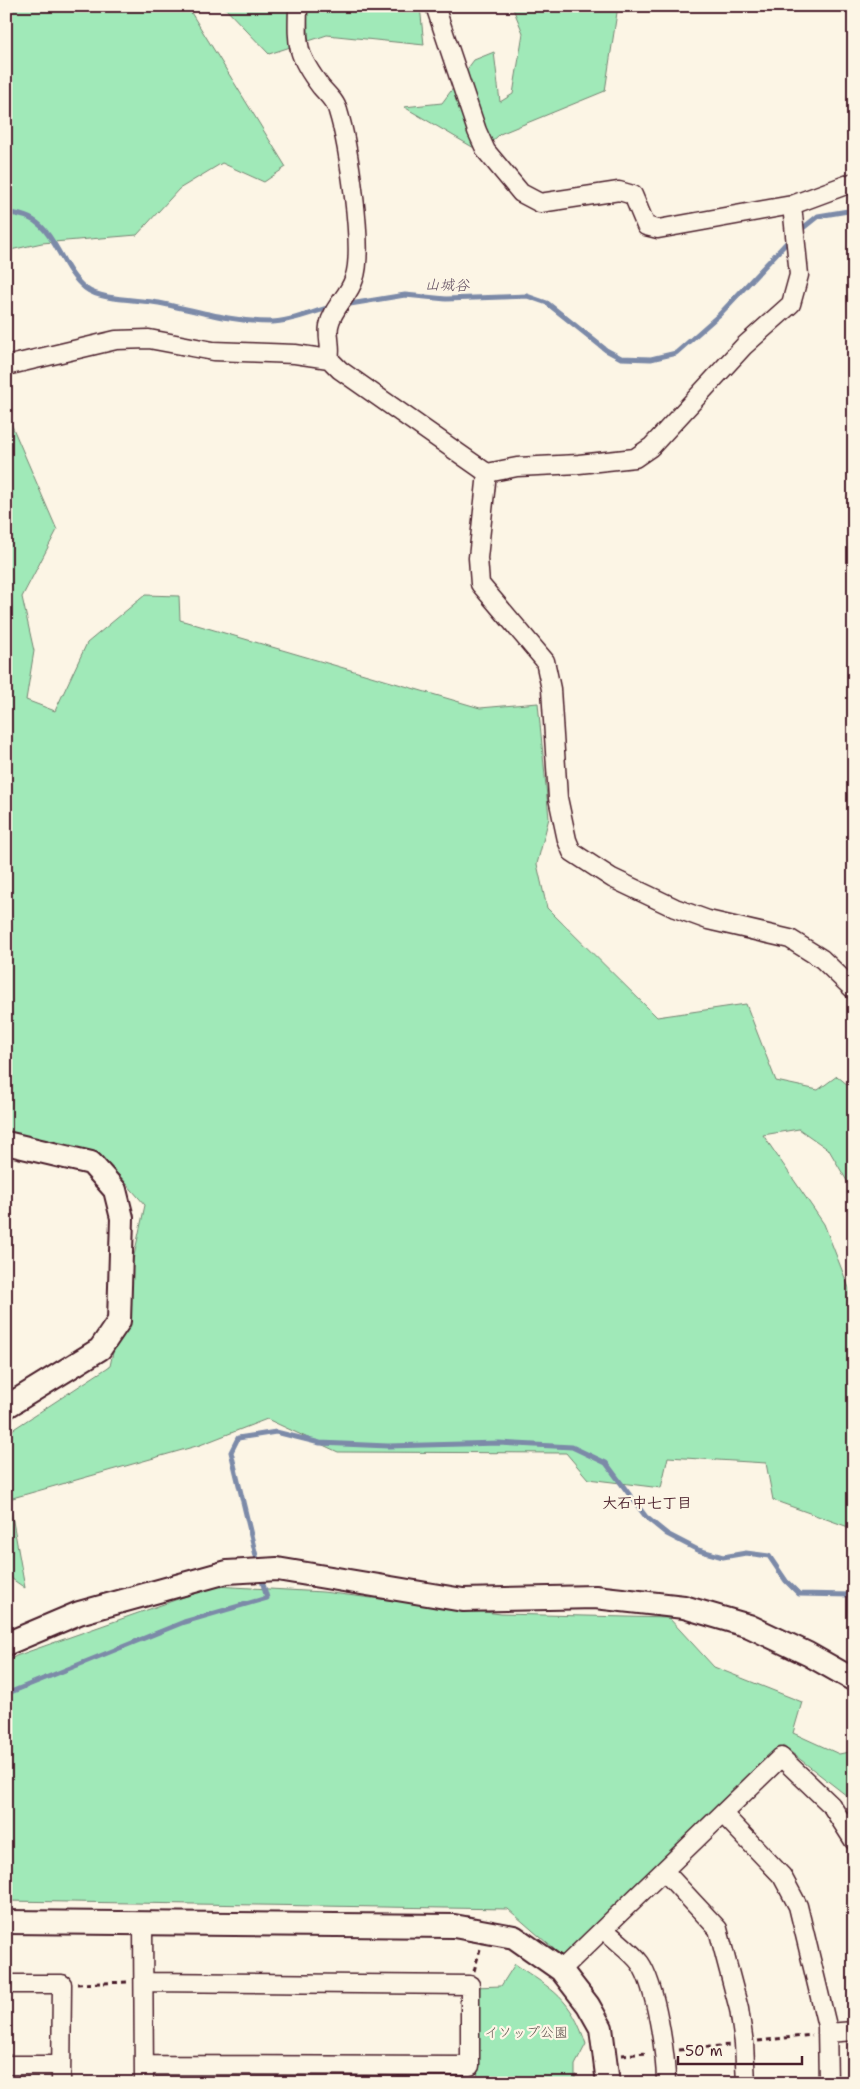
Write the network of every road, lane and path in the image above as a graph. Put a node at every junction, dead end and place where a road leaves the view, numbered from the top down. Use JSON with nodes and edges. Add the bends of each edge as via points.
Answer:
{"nodes":[{"id":1,"x":298,"y":6,"type":"edge"},
{"id":2,"x":435,"y":6,"type":"edge"},
{"id":3,"x":854,"y":182,"type":"edge"},
{"id":4,"x":792,"y":205,"type":"junction"},
{"id":5,"x":329,"y":360,"type":"junction"},
{"id":6,"x":6,"y":366,"type":"edge"},
{"id":7,"x":487,"y":473,"type":"junction"},
{"id":8,"x":854,"y":990,"type":"edge"},
{"id":9,"x":6,"y":1143,"type":"edge"},
{"id":10,"x":6,"y":1407,"type":"edge"},
{"id":11,"x":6,"y":1644,"type":"edge"},
{"id":12,"x":854,"y":1680,"type":"edge"},
{"id":13,"x":723,"y":1814,"type":"junction"},
{"id":14,"x":854,"y":1841,"type":"edge"},
{"id":15,"x":664,"y":1871,"type":"junction"},
{"id":16,"x":6,"y":1922,"type":"edge"},
{"id":17,"x":143,"y":1925,"type":"junction"},
{"id":18,"x":604,"y":1929,"type":"junction"},
{"id":19,"x":486,"y":1931,"type":"junction"},
{"id":20,"x":561,"y":1970,"type":"junction"},
{"id":21,"x":144,"y":1982,"type":"junction"},
{"id":22,"x":6,"y":1984,"type":"edge"},
{"id":23,"x":62,"y":1984,"type":"junction"},
{"id":24,"x":470,"y":1985,"type":"junction"},
{"id":25,"x":854,"y":2031,"type":"edge"},
{"id":26,"x":827,"y":2033,"type":"junction"},
{"id":27,"x":744,"y":2043,"type":"junction"},
{"id":28,"x":664,"y":2051,"type":"junction"},
{"id":29,"x":606,"y":2057,"type":"junction"},
{"id":30,"x":6,"y":2065,"type":"edge"},
{"id":31,"x":61,"y":2065,"type":"junction"},
{"id":32,"x":144,"y":2074,"type":"edge"},
{"id":33,"x":61,"y":2083,"type":"edge"},
{"id":34,"x":608,"y":2083,"type":"edge"},
{"id":35,"x":666,"y":2083,"type":"edge"},
{"id":36,"x":746,"y":2083,"type":"edge"},
{"id":37,"x":828,"y":2083,"type":"edge"}],
"edges":[{"from":1,"to":5,"type":"street","via":[[297,46],[309,71],[338,108],[348,147],[359,263],[354,281],[329,326],[332,350]]},
{"from":2,"to":4,"type":"street","via":[[477,132],[486,151],[521,193],[540,203],[619,191],[633,195],[646,226],[658,229]]},
{"from":3,"to":4,"type":"street"},
{"from":4,"to":7,"type":"street","via":[[799,275],[790,304],[744,346],[652,447],[635,458]]},
{"from":5,"to":6,"type":"street","via":[[295,354],[213,352],[149,339],[116,340]]},
{"from":5,"to":7,"type":"street"},
{"from":7,"to":8,"type":"street","via":[[478,558],[480,584],[545,660],[552,689],[558,798],[572,852],[612,878],[675,908],[708,920],[790,939],[822,959]]},
{"from":9,"to":10,"type":"street","via":[[91,1163],[115,1190],[122,1218],[119,1321],[100,1349]]},
{"from":11,"to":12,"type":"street","via":[[78,1613],[226,1572],[276,1569],[463,1600],[595,1598],[684,1607],[749,1626]]},
{"from":13,"to":14,"type":"street","via":[[782,1757],[831,1805]]},
{"from":13,"to":15,"type":"street"},
{"from":13,"to":26,"type":"street","via":[[782,1876],[798,1906]]},
{"from":15,"to":18,"type":"street"},
{"from":15,"to":27,"type":"street","via":[[718,1929],[739,2009]]},
{"from":16,"to":17,"type":"street"},
{"from":17,"to":19,"type":"street","via":[[454,1926]]},
{"from":17,"to":21,"type":"street"},
{"from":18,"to":20,"type":"street"},
{"from":18,"to":28,"type":"street","via":[[640,1964],[651,1993]]},
{"from":19,"to":20,"type":"street","via":[[514,1937]]},
{"from":19,"to":24,"type":"path"},
{"from":20,"to":29,"type":"street","via":[[601,2028]]},
{"from":21,"to":23,"type":"path"},
{"from":21,"to":24,"type":"street"},
{"from":21,"to":32,"type":"street"},
{"from":22,"to":23,"type":"street"},
{"from":23,"to":31,"type":"street"},
{"from":24,"to":32,"type":"street","via":[[470,2066]]},
{"from":25,"to":26,"type":"street"},
{"from":26,"to":27,"type":"path"},
{"from":26,"to":37,"type":"street"},
{"from":27,"to":28,"type":"path"},
{"from":27,"to":36,"type":"street"},
{"from":28,"to":29,"type":"path"},
{"from":28,"to":35,"type":"street"},
{"from":29,"to":34,"type":"street"},
{"from":30,"to":31,"type":"street"},
{"from":31,"to":33,"type":"street"}]}
